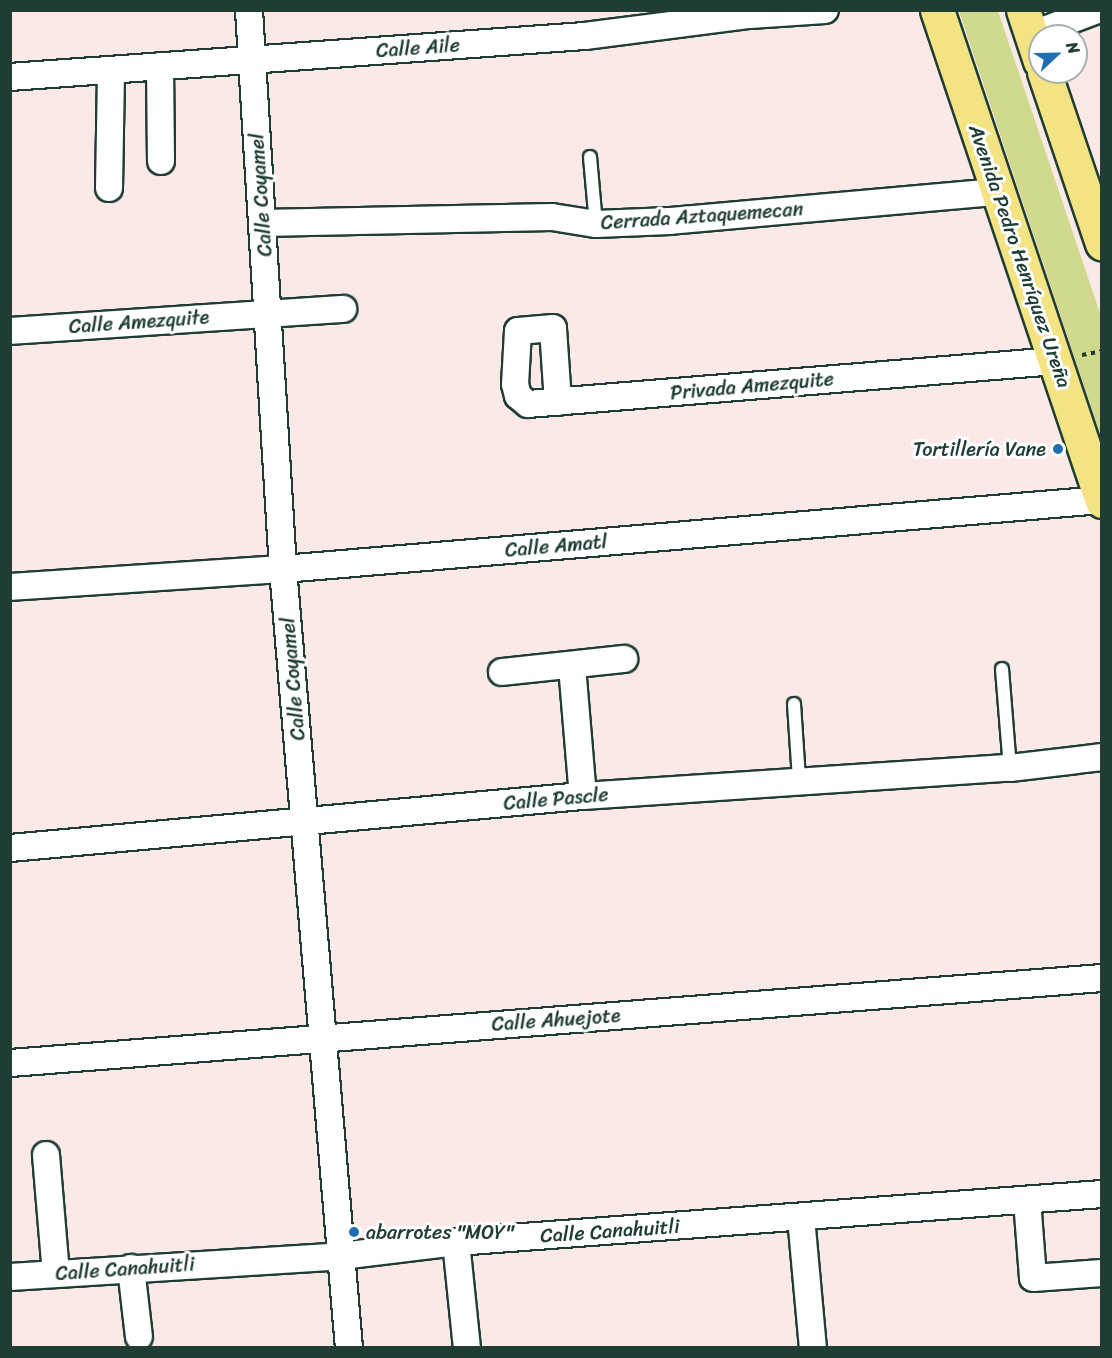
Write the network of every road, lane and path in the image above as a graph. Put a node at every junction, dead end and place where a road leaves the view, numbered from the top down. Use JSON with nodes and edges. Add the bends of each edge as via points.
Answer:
{"nodes":[{"id":1,"x":249,"y":10,"type":"edge"},
{"id":2,"x":825,"y":10,"type":"edge"},
{"id":3,"x":938,"y":10,"type":"edge"},
{"id":4,"x":1097,"y":10,"type":"edge"},
{"id":5,"x":750,"y":13,"type":"edge"},
{"id":6,"x":1060,"y":24,"type":"edge"},
{"id":7,"x":252,"y":60,"type":"junction"},
{"id":8,"x":160,"y":66,"type":"junction"},
{"id":9,"x":111,"y":70,"type":"junction"},
{"id":10,"x":10,"y":77,"type":"edge"},
{"id":11,"x":1049,"y":84,"type":"edge"},
{"id":12,"x":590,"y":157,"type":"dead end"},
{"id":13,"x":161,"y":161,"type":"dead end"},
{"id":14,"x":1092,"y":184,"type":"edge"},
{"id":15,"x":108,"y":188,"type":"dead end"},
{"id":16,"x":998,"y":192,"type":"junction"},
{"id":17,"x":262,"y":224,"type":"junction"},
{"id":18,"x":596,"y":224,"type":"junction"},
{"id":19,"x":1101,"y":243,"type":"edge"},
{"id":20,"x":343,"y":309,"type":"dead end"},
{"id":21,"x":268,"y":312,"type":"junction"},
{"id":22,"x":10,"y":331,"type":"edge"},
{"id":23,"x":1055,"y":361,"type":"junction"},
{"id":24,"x":558,"y":402,"type":"junction"},
{"id":25,"x":1101,"y":500,"type":"edge"},
{"id":26,"x":283,"y":569,"type":"junction"},
{"id":27,"x":10,"y":587,"type":"edge"},
{"id":28,"x":624,"y":659,"type":"dead end"},
{"id":29,"x":572,"y":666,"type":"junction"},
{"id":30,"x":1002,"y":669,"type":"dead end"},
{"id":31,"x":502,"y":672,"type":"dead end"},
{"id":32,"x":794,"y":704,"type":"dead end"},
{"id":33,"x":1101,"y":757,"type":"edge"},
{"id":34,"x":1010,"y":768,"type":"junction"},
{"id":35,"x":800,"y":780,"type":"junction"},
{"id":36,"x":583,"y":796,"type":"junction"},
{"id":37,"x":306,"y":822,"type":"junction"},
{"id":38,"x":10,"y":848,"type":"edge"},
{"id":39,"x":1101,"y":978,"type":"edge"},
{"id":40,"x":322,"y":1038,"type":"junction"},
{"id":41,"x":10,"y":1062,"type":"edge"},
{"id":42,"x":46,"y":1155,"type":"dead end"},
{"id":43,"x":1101,"y":1194,"type":"edge"},
{"id":44,"x":1027,"y":1200,"type":"junction"},
{"id":45,"x":801,"y":1217,"type":"junction"},
{"id":46,"x":456,"y":1242,"type":"junction"},
{"id":47,"x":341,"y":1256,"type":"junction"},
{"id":48,"x":131,"y":1268,"type":"junction"},
{"id":49,"x":56,"y":1273,"type":"junction"},
{"id":50,"x":1101,"y":1273,"type":"edge"},
{"id":51,"x":10,"y":1277,"type":"edge"},
{"id":52,"x":139,"y":1337,"type":"dead end"},
{"id":53,"x":349,"y":1347,"type":"edge"},
{"id":54,"x":467,"y":1347,"type":"edge"},
{"id":55,"x":813,"y":1347,"type":"edge"}],
"edges":[{"from":1,"to":7,"type":"street","name":"Calle Coyamel"},
{"from":2,"to":5,"type":"street","name":"Calle Aile"},
{"from":3,"to":16,"type":"main road","name":"Avenida Pedro Henríquez Ureña"},
{"from":4,"to":6,"type":"street"},
{"from":5,"to":7,"type":"street","name":"Calle Aile","via":[[585,36]]},
{"from":7,"to":8,"type":"street","name":"Calle Aile"},
{"from":7,"to":17,"type":"street","name":"Calle Coyamel"},
{"from":8,"to":9,"type":"street","name":"Calle Aile"},
{"from":8,"to":13,"type":"street"},
{"from":9,"to":10,"type":"street","name":"Calle Aile"},
{"from":9,"to":15,"type":"street"},
{"from":11,"to":14,"type":"main road"},
{"from":12,"to":18,"type":"lane"},
{"from":14,"to":19,"type":"main road"},
{"from":16,"to":18,"type":"street","name":"Cerrada Aztaquemecan"},
{"from":16,"to":23,"type":"main road","name":"Avenida Pedro Henríquez Ureña"},
{"from":17,"to":18,"type":"street","name":"Cerrada Aztaquemecan","via":[[552,218]]},
{"from":17,"to":21,"type":"street","name":"Calle Coyamel"},
{"from":20,"to":21,"type":"street","name":"Calle Amezquite"},
{"from":21,"to":22,"type":"street","name":"Calle Amezquite"},
{"from":21,"to":26,"type":"street","name":"Calle Coyamel"},
{"from":23,"to":24,"type":"street","name":"Privada Amezquite"},
{"from":23,"to":25,"type":"main road","name":"Avenida Pedro Henríquez Ureña"},
{"from":24,"to":24,"type":"street","name":"Privada Amezquite","via":[[528,404],[518,396],[518,331],[553,328]]},
{"from":25,"to":26,"type":"street","name":"Calle Amatl"},
{"from":26,"to":27,"type":"street","name":"Calle Amatl"},
{"from":26,"to":37,"type":"street","name":"Calle Coyamel"},
{"from":28,"to":29,"type":"street"},
{"from":29,"to":31,"type":"street"},
{"from":29,"to":36,"type":"street"},
{"from":30,"to":34,"type":"lane"},
{"from":32,"to":35,"type":"lane"},
{"from":33,"to":34,"type":"street","name":"Calle Pascle"},
{"from":34,"to":35,"type":"street","name":"Calle Pascle"},
{"from":35,"to":36,"type":"street","name":"Calle Pascle"},
{"from":36,"to":37,"type":"street","name":"Calle Pascle"},
{"from":37,"to":38,"type":"street","name":"Calle Pascle"},
{"from":37,"to":40,"type":"street","name":"Calle Coyamel"},
{"from":39,"to":40,"type":"street","name":"Calle Ahuejote"},
{"from":40,"to":41,"type":"street","name":"Calle Ahuejote"},
{"from":40,"to":47,"type":"street","name":"Calle Coyamel"},
{"from":42,"to":49,"type":"street"},
{"from":43,"to":44,"type":"street","name":"Calle Canahuitli"},
{"from":44,"to":45,"type":"street","name":"Calle Canahuitli"},
{"from":44,"to":50,"type":"street","via":[[1033,1278]]},
{"from":45,"to":46,"type":"street","name":"Calle Canahuitli"},
{"from":45,"to":55,"type":"street"},
{"from":46,"to":47,"type":"street","name":"Calle Canahuitli"},
{"from":46,"to":54,"type":"street"},
{"from":47,"to":48,"type":"street","name":"Calle Canahuitli"},
{"from":47,"to":53,"type":"street","name":"Calle Coyamel"},
{"from":48,"to":49,"type":"street","name":"Calle Canahuitli"},
{"from":48,"to":52,"type":"street"},
{"from":49,"to":51,"type":"street","name":"Calle Canahuitli"}]}
